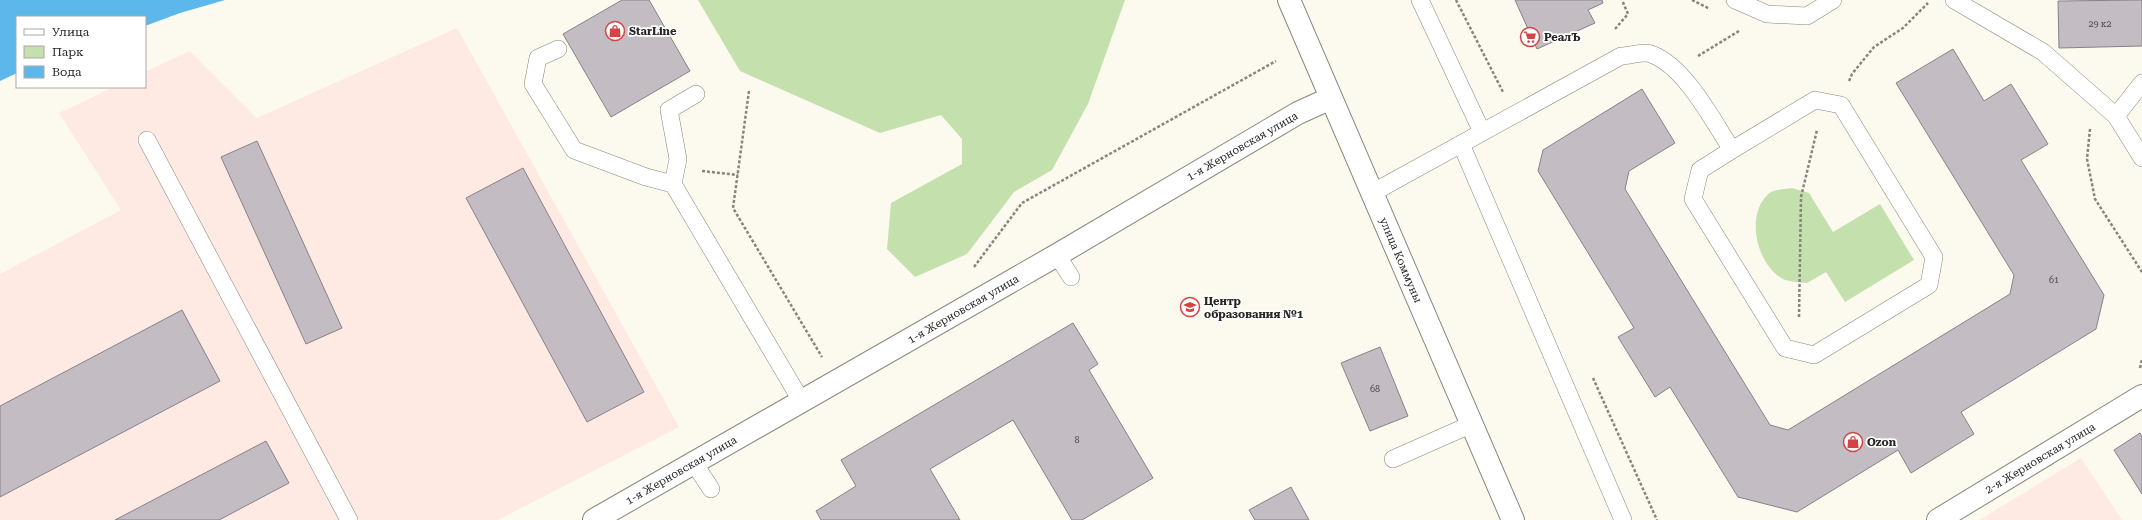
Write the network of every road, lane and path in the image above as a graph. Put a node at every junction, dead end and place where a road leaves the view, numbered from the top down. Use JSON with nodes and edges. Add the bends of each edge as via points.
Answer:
{"nodes":[{"id":1,"x":1288,"y":0,"type":"edge"},
{"id":2,"x":1420,"y":0,"type":"edge"},
{"id":3,"x":1456,"y":0,"type":"edge"},
{"id":4,"x":1622,"y":0,"type":"edge"},
{"id":5,"x":1735,"y":0,"type":"edge"},
{"id":6,"x":1832,"y":0,"type":"edge"},
{"id":7,"x":1931,"y":0,"type":"edge"},
{"id":8,"x":1954,"y":0,"type":"edge"},
{"id":9,"x":1610,"y":35,"type":"dead end"},
{"id":10,"x":1718,"y":44,"type":"dead end"},
{"id":11,"x":558,"y":49,"type":"dead end"},
{"id":12,"x":1692,"y":60,"type":"dead end"},
{"id":13,"x":1276,"y":61,"type":"dead end"},
{"id":14,"x":2142,"y":83,"type":"edge"},
{"id":15,"x":749,"y":91,"type":"dead end"},
{"id":16,"x":1503,"y":93,"type":"dead end"},
{"id":17,"x":696,"y":94,"type":"dead end"},
{"id":18,"x":2094,"y":97,"type":"junction"},
{"id":19,"x":1331,"y":98,"type":"junction"},
{"id":20,"x":1841,"y":105,"type":"junction"},
{"id":21,"x":2116,"y":116,"type":"junction"},
{"id":22,"x":1482,"y":132,"type":"junction"},
{"id":23,"x":147,"y":140,"type":"dead end"},
{"id":24,"x":1461,"y":144,"type":"junction"},
{"id":25,"x":1732,"y":150,"type":"junction"},
{"id":26,"x":2142,"y":158,"type":"edge"},
{"id":27,"x":738,"y":175,"type":"junction"},
{"id":28,"x":674,"y":176,"type":"junction"},
{"id":29,"x":1372,"y":193,"type":"junction"},
{"id":30,"x":1057,"y":255,"type":"junction"},
{"id":31,"x":968,"y":270,"type":"dead end"},
{"id":32,"x":2142,"y":272,"type":"edge"},
{"id":33,"x":1071,"y":277,"type":"dead end"},
{"id":34,"x":1798,"y":352,"type":"junction"},
{"id":35,"x":828,"y":353,"type":"dead end"},
{"id":36,"x":822,"y":357,"type":"junction"},
{"id":37,"x":2142,"y":359,"type":"edge"},
{"id":38,"x":2140,"y":370,"type":"dead end"},
{"id":39,"x":788,"y":377,"type":"junction"},
{"id":40,"x":837,"y":382,"type":"junction"},
{"id":41,"x":2142,"y":396,"type":"edge"},
{"id":42,"x":802,"y":402,"type":"junction"},
{"id":43,"x":1472,"y":424,"type":"junction"},
{"id":44,"x":1393,"y":459,"type":"dead end"},
{"id":45,"x":694,"y":463,"type":"junction"},
{"id":46,"x":711,"y":489,"type":"dead end"},
{"id":47,"x":349,"y":520,"type":"edge"},
{"id":48,"x":594,"y":520,"type":"edge"},
{"id":49,"x":1513,"y":520,"type":"edge"},
{"id":50,"x":1623,"y":520,"type":"edge"},
{"id":51,"x":1938,"y":520,"type":"edge"}],
"edges":[{"from":1,"to":19,"type":"street","name":"улица Коммуны"},
{"from":2,"to":22,"type":"lane"},
{"from":3,"to":16,"type":"path"},
{"from":4,"to":9,"type":"path","via":[[1628,14]]},
{"from":5,"to":6,"type":"lane","via":[[1767,14],[1807,16]]},
{"from":7,"to":20,"type":"path","via":[[1903,28],[1874,47],[1852,74]]},
{"from":8,"to":18,"type":"lane","via":[[2043,52]]},
{"from":10,"to":12,"type":"path"},
{"from":11,"to":28,"type":"lane","via":[[538,58],[533,84],[574,150],[646,177]]},
{"from":13,"to":31,"type":"path","via":[[1022,203],[975,266]]},
{"from":14,"to":21,"type":"lane"},
{"from":15,"to":27,"type":"path"},
{"from":17,"to":28,"type":"lane","via":[[669,110],[678,159]]},
{"from":18,"to":21,"type":"lane"},
{"from":18,"to":32,"type":"path","via":[[2087,159],[2095,199]]},
{"from":19,"to":29,"type":"street","name":"улица Коммуны"},
{"from":19,"to":30,"type":"street","name":"1-я Жерновская улица","via":[[1298,113]]},
{"from":20,"to":25,"type":"lane","via":[[1815,100]]},
{"from":20,"to":34,"type":"path","via":[[1828,113],[1815,133],[1801,197]]},
{"from":20,"to":34,"type":"lane","via":[[1934,257],[1929,285],[1814,355]]},
{"from":21,"to":26,"type":"lane"},
{"from":22,"to":24,"type":"lane"},
{"from":22,"to":25,"type":"lane","via":[[1620,56],[1650,53],[1675,70],[1699,97]]},
{"from":23,"to":47,"type":"lane"},
{"from":24,"to":29,"type":"lane"},
{"from":24,"to":50,"type":"lane"},
{"from":25,"to":34,"type":"lane","via":[[1700,170],[1693,199],[1785,348]]},
{"from":27,"to":28,"type":"path"},
{"from":27,"to":36,"type":"path","via":[[733,208]]},
{"from":28,"to":39,"type":"lane"},
{"from":29,"to":43,"type":"street","name":"улица Коммуны"},
{"from":30,"to":33,"type":"lane"},
{"from":30,"to":40,"type":"street","name":"1-я Жерновская улица"},
{"from":35,"to":36,"type":"path"},
{"from":36,"to":39,"type":"path"},
{"from":36,"to":40,"type":"path"},
{"from":37,"to":38,"type":"path"},
{"from":39,"to":42,"type":"lane"},
{"from":40,"to":42,"type":"street","name":"1-я Жерновская улица"},
{"from":41,"to":51,"type":"street","name":"2-я Жерновская улица"},
{"from":42,"to":45,"type":"street","name":"1-я Жерновская улица"},
{"from":43,"to":44,"type":"lane"},
{"from":43,"to":49,"type":"street","name":"улица Коммуны"},
{"from":45,"to":46,"type":"lane"},
{"from":45,"to":48,"type":"street","name":"1-я Жерновская улица"}]}
